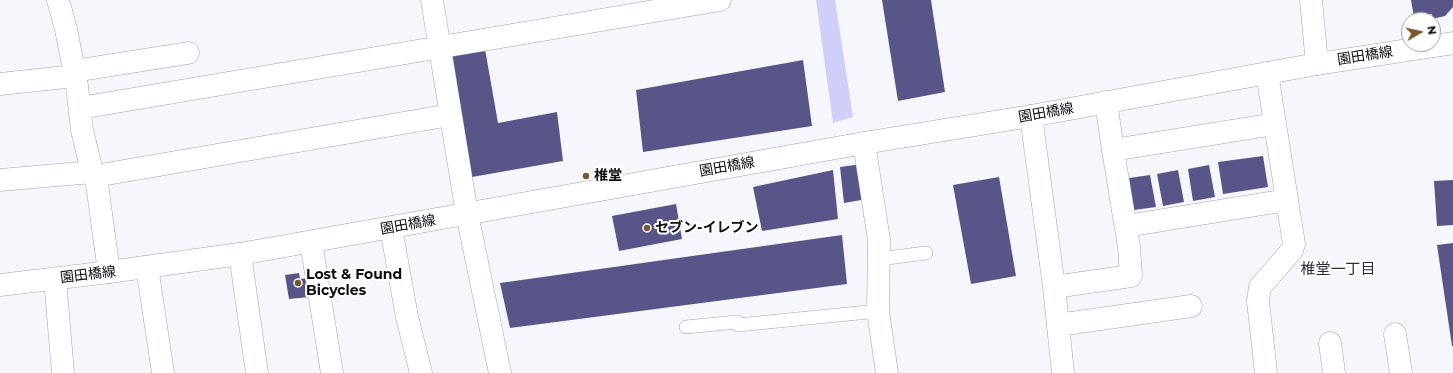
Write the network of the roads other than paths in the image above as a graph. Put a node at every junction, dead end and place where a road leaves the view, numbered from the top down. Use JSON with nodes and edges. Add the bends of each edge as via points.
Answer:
{"nodes":[{"id":1,"x":58,"y":0,"type":"edge"},
{"id":2,"x":432,"y":0,"type":"edge"},
{"id":3,"x":720,"y":0,"type":"edge"},
{"id":4,"x":1311,"y":0,"type":"edge"},
{"id":5,"x":1453,"y":43,"type":"edge"},
{"id":6,"x":440,"y":47,"type":"junction"},
{"id":7,"x":188,"y":53,"type":"dead end"},
{"id":8,"x":1317,"y":64,"type":"junction"},
{"id":9,"x":1267,"y":73,"type":"junction"},
{"id":10,"x":74,"y":74,"type":"junction"},
{"id":11,"x":0,"y":84,"type":"edge"},
{"id":12,"x":1106,"y":102,"type":"junction"},
{"id":13,"x":80,"y":108,"type":"junction"},
{"id":14,"x":450,"y":116,"type":"junction"},
{"id":15,"x":1031,"y":116,"type":"junction"},
{"id":16,"x":1275,"y":124,"type":"junction"},
{"id":17,"x":864,"y":143,"type":"junction"},
{"id":18,"x":1113,"y":150,"type":"junction"},
{"id":19,"x":93,"y":174,"type":"junction"},
{"id":20,"x":0,"y":180,"type":"edge"},
{"id":21,"x":1287,"y":200,"type":"junction"},
{"id":22,"x":467,"y":214,"type":"junction"},
{"id":23,"x":1126,"y":226,"type":"junction"},
{"id":24,"x":391,"y":228,"type":"junction"},
{"id":25,"x":311,"y":242,"type":"junction"},
{"id":26,"x":926,"y":253,"type":"dead end"},
{"id":27,"x":240,"y":254,"type":"junction"},
{"id":28,"x":879,"y":259,"type":"junction"},
{"id":29,"x":147,"y":267,"type":"junction"},
{"id":30,"x":109,"y":272,"type":"junction"},
{"id":31,"x":54,"y":279,"type":"junction"},
{"id":32,"x":0,"y":284,"type":"edge"},
{"id":33,"x":1054,"y":287,"type":"junction"},
{"id":34,"x":1191,"y":306,"type":"dead end"},
{"id":35,"x":878,"y":311,"type":"junction"},
{"id":36,"x":1058,"y":325,"type":"junction"},
{"id":37,"x":686,"y":327,"type":"dead end"},
{"id":38,"x":1395,"y":334,"type":"dead end"},
{"id":39,"x":1330,"y":343,"type":"dead end"},
{"id":40,"x":62,"y":373,"type":"edge"},
{"id":41,"x":163,"y":373,"type":"edge"},
{"id":42,"x":257,"y":373,"type":"edge"},
{"id":43,"x":332,"y":373,"type":"edge"},
{"id":44,"x":421,"y":373,"type":"edge"},
{"id":45,"x":500,"y":373,"type":"edge"},
{"id":46,"x":887,"y":373,"type":"edge"},
{"id":47,"x":1063,"y":373,"type":"edge"},
{"id":48,"x":1266,"y":373,"type":"edge"},
{"id":49,"x":1334,"y":373,"type":"edge"},
{"id":50,"x":1401,"y":373,"type":"edge"}],
"edges":[{"from":1,"to":10,"type":"street"},
{"from":2,"to":6,"type":"street"},
{"from":3,"to":6,"type":"street"},
{"from":4,"to":8,"type":"street"},
{"from":5,"to":8,"type":"street","name":"園田橋線"},
{"from":6,"to":13,"type":"street"},
{"from":6,"to":14,"type":"street"},
{"from":7,"to":10,"type":"street"},
{"from":8,"to":9,"type":"street","name":"園田橋線"},
{"from":9,"to":12,"type":"street","name":"園田橋線"},
{"from":9,"to":16,"type":"street"},
{"from":10,"to":11,"type":"street"},
{"from":10,"to":13,"type":"street"},
{"from":12,"to":15,"type":"street","name":"園田橋線"},
{"from":12,"to":18,"type":"street"},
{"from":13,"to":19,"type":"street","via":[[82,130]]},
{"from":14,"to":19,"type":"street"},
{"from":14,"to":22,"type":"street"},
{"from":15,"to":17,"type":"street","name":"園田橋線"},
{"from":15,"to":33,"type":"street"},
{"from":16,"to":18,"type":"street"},
{"from":16,"to":21,"type":"street"},
{"from":17,"to":22,"type":"street","name":"園田橋線"},
{"from":17,"to":28,"type":"street","via":[[879,240]]},
{"from":18,"to":23,"type":"street"},
{"from":19,"to":20,"type":"street"},
{"from":19,"to":30,"type":"street"},
{"from":21,"to":23,"type":"street"},
{"from":21,"to":48,"type":"street","via":[[1294,244],[1292,250],[1260,287],[1258,301]]},
{"from":22,"to":24,"type":"street","name":"園田橋線"},
{"from":22,"to":45,"type":"street"},
{"from":23,"to":33,"type":"street","via":[[1131,276]]},
{"from":24,"to":25,"type":"street","name":"園田橋線"},
{"from":24,"to":44,"type":"street","via":[[407,317]]},
{"from":25,"to":27,"type":"street","name":"園田橋線"},
{"from":25,"to":43,"type":"street"},
{"from":26,"to":28,"type":"lane"},
{"from":27,"to":29,"type":"street","name":"園田橋線"},
{"from":27,"to":42,"type":"street"},
{"from":28,"to":35,"type":"street"},
{"from":29,"to":30,"type":"street","name":"園田橋線"},
{"from":29,"to":41,"type":"street"},
{"from":30,"to":31,"type":"street","name":"園田橋線"},
{"from":31,"to":32,"type":"street","name":"園田橋線"},
{"from":31,"to":40,"type":"street"},
{"from":33,"to":36,"type":"street"},
{"from":34,"to":36,"type":"street"},
{"from":35,"to":37,"type":"lane","via":[[738,325],[737,322]]},
{"from":35,"to":46,"type":"street"},
{"from":36,"to":47,"type":"street"},
{"from":38,"to":50,"type":"street"},
{"from":39,"to":49,"type":"street"}]}
